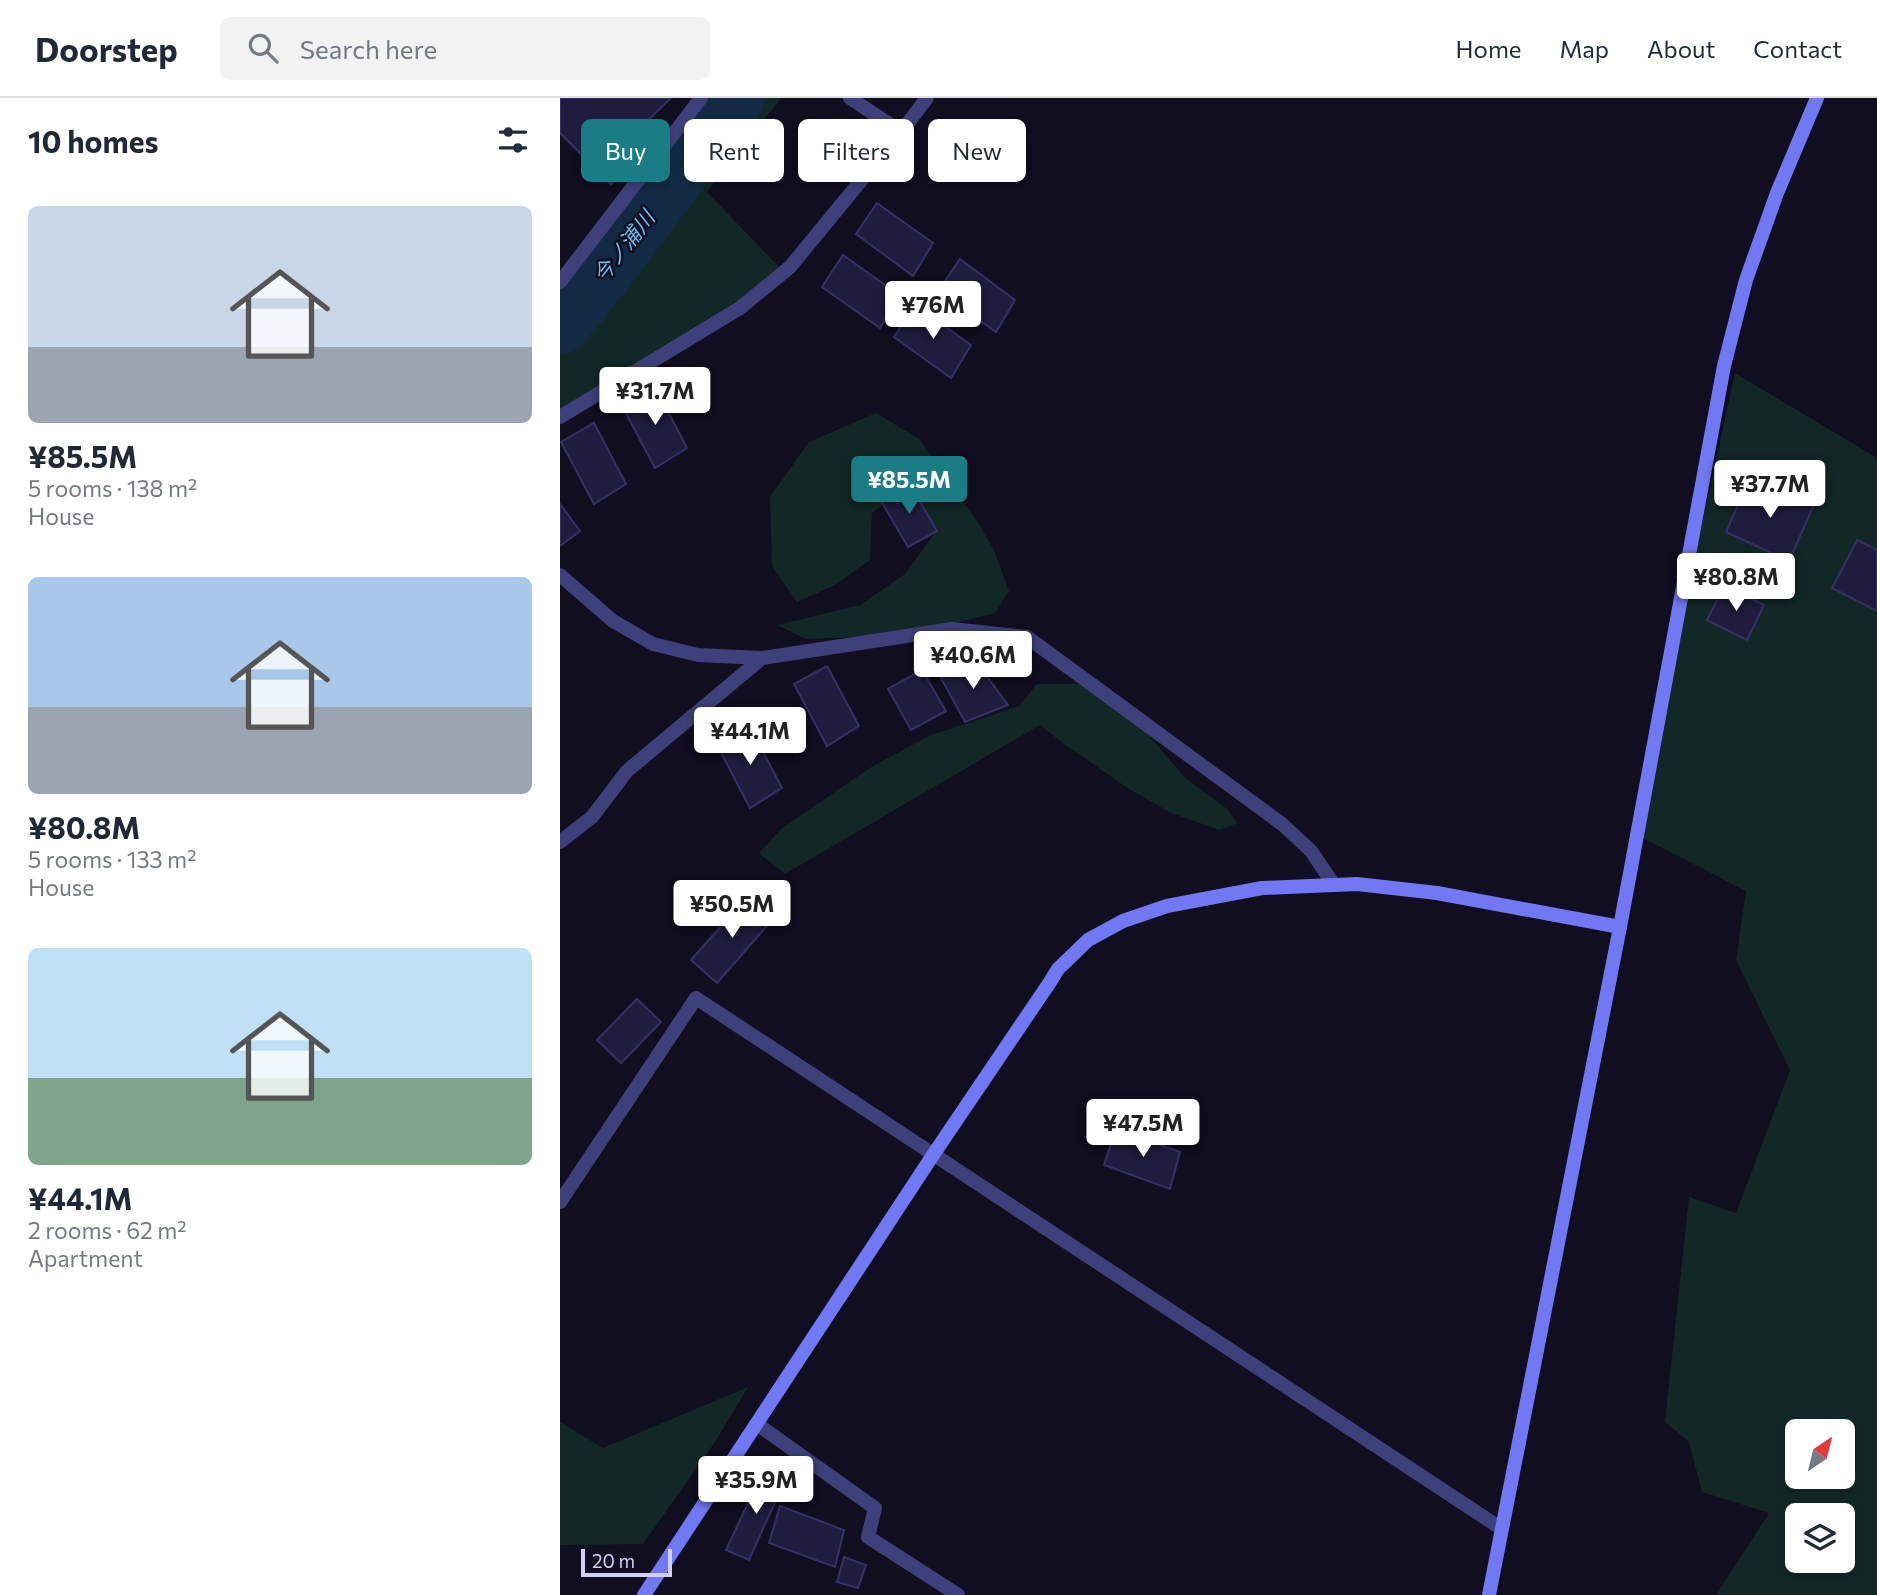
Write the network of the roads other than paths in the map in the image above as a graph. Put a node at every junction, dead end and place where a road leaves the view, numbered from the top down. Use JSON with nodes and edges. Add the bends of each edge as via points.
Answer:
{"nodes":[{"id":1,"x":701,"y":98,"type":"edge"},
{"id":2,"x":850,"y":98,"type":"edge"},
{"id":3,"x":927,"y":98,"type":"edge"},
{"id":4,"x":1817,"y":98,"type":"edge"},
{"id":5,"x":882,"y":119,"type":"edge"},
{"id":6,"x":911,"y":119,"type":"edge"},
{"id":7,"x":860,"y":182,"type":"edge"},
{"id":8,"x":560,"y":282,"type":"edge"},
{"id":9,"x":560,"y":417,"type":"edge"},
{"id":10,"x":560,"y":575,"type":"edge"},
{"id":11,"x":762,"y":658,"type":"junction"},
{"id":12,"x":560,"y":842,"type":"edge"},
{"id":13,"x":1334,"y":885,"type":"junction"},
{"id":14,"x":1620,"y":927,"type":"junction"},
{"id":15,"x":933,"y":1155,"type":"junction"},
{"id":16,"x":560,"y":1202,"type":"edge"},
{"id":17,"x":757,"y":1424,"type":"junction"},
{"id":18,"x":1502,"y":1529,"type":"junction"},
{"id":19,"x":644,"y":1595,"type":"edge"},
{"id":20,"x":958,"y":1595,"type":"edge"},
{"id":21,"x":1489,"y":1595,"type":"edge"}],
"edges":[{"from":1,"to":8,"type":"street"},
{"from":2,"to":5,"type":"street"},
{"from":3,"to":6,"type":"street"},
{"from":4,"to":14,"type":"street","via":[[1746,280],[1724,366]]},
{"from":7,"to":9,"type":"street","via":[[790,267],[740,307]]},
{"from":10,"to":11,"type":"street","via":[[613,621],[653,644],[698,655]]},
{"from":11,"to":12,"type":"street","via":[[627,771],[592,817]]},
{"from":11,"to":13,"type":"street","via":[[952,629],[1027,637],[1282,824],[1311,851]]},
{"from":13,"to":14,"type":"street","via":[[1437,893]]},
{"from":13,"to":15,"type":"street","via":[[1262,888],[1167,906],[1123,921],[1088,940],[1058,969]]},
{"from":14,"to":18,"type":"street"},
{"from":15,"to":16,"type":"street","via":[[696,998]]},
{"from":15,"to":17,"type":"street"},
{"from":15,"to":18,"type":"street"},
{"from":17,"to":19,"type":"street"},
{"from":17,"to":20,"type":"street","via":[[875,1508],[868,1537]]},
{"from":18,"to":21,"type":"street"}]}
